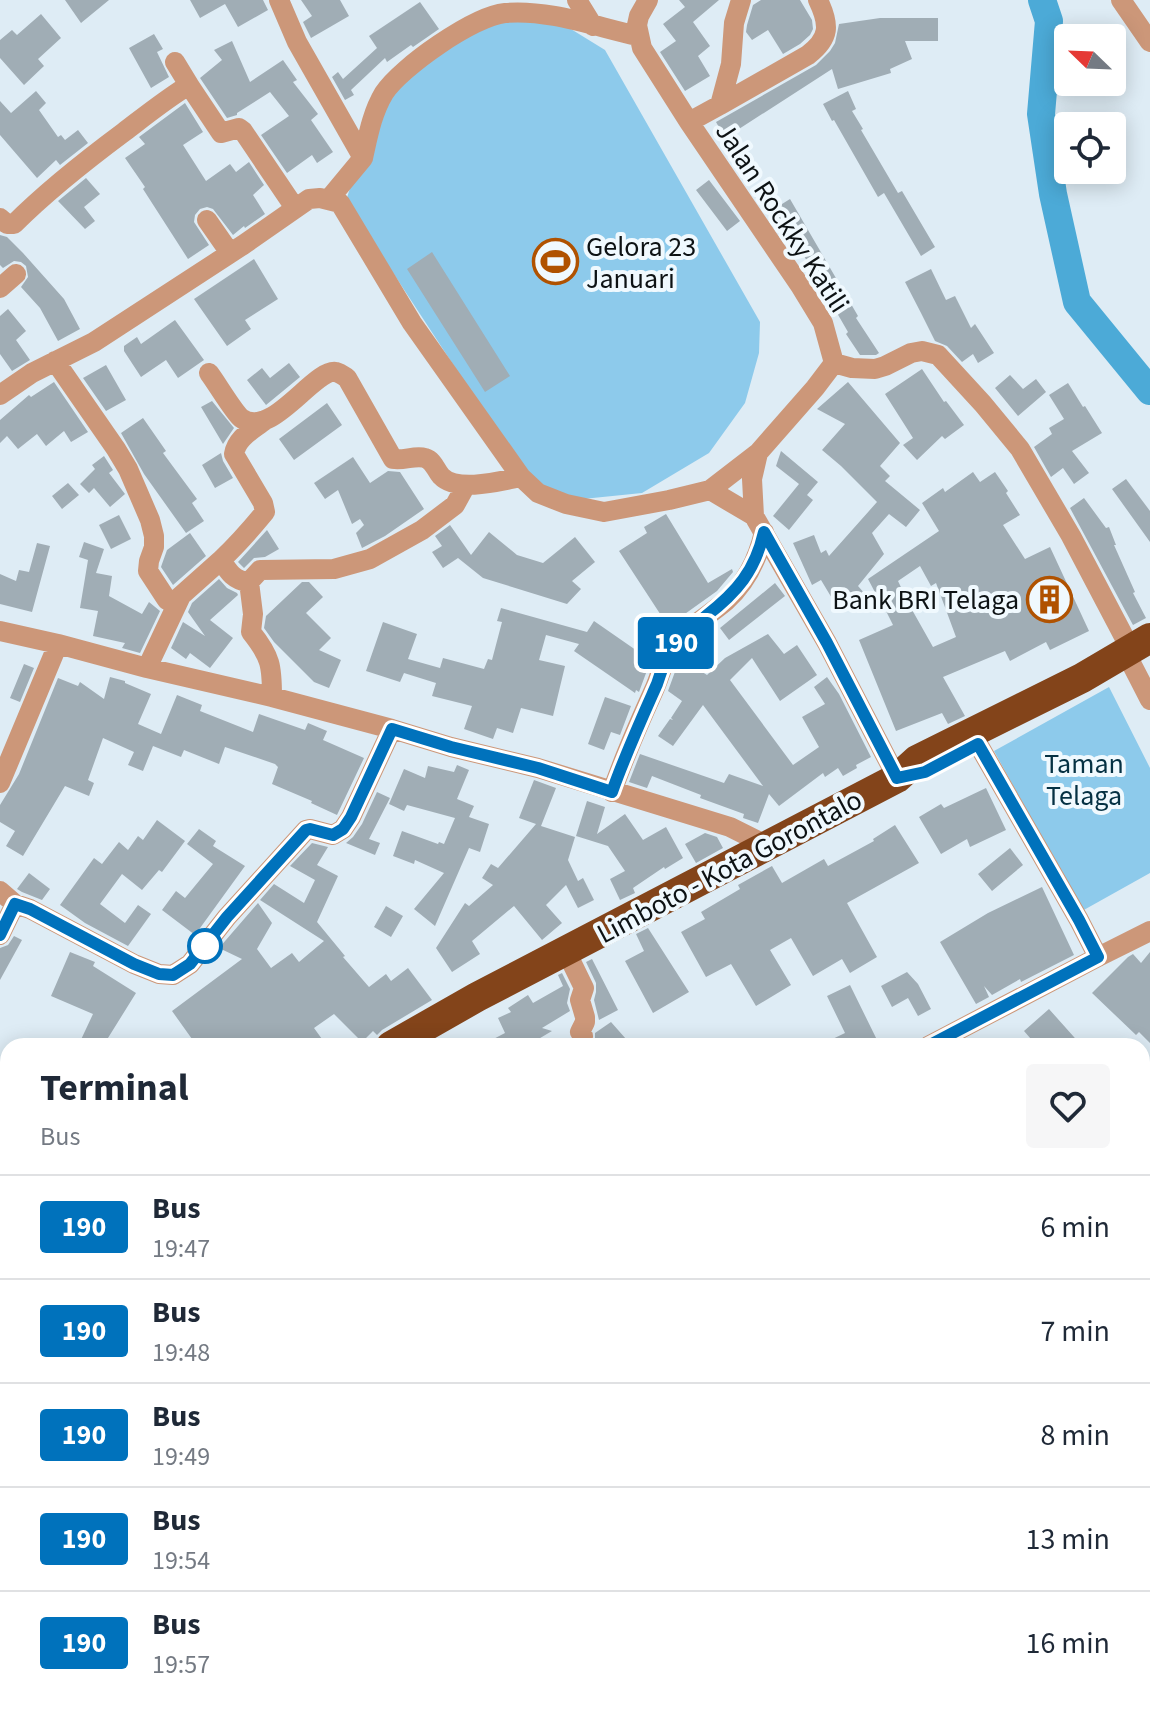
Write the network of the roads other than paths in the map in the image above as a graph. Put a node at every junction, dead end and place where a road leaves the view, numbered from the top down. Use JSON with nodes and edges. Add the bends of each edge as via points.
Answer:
{"nodes":[{"id":1,"x":279,"y":0,"type":"edge"},
{"id":2,"x":577,"y":0,"type":"edge"},
{"id":3,"x":648,"y":0,"type":"edge"},
{"id":4,"x":741,"y":0,"type":"edge"},
{"id":5,"x":818,"y":0,"type":"edge"},
{"id":6,"x":1121,"y":0,"type":"edge"},
{"id":7,"x":593,"y":26,"type":"junction"},
{"id":8,"x":638,"y":36,"type":"junction"},
{"id":9,"x":1150,"y":42,"type":"edge"},
{"id":10,"x":175,"y":62,"type":"dead end"},
{"id":11,"x":189,"y":85,"type":"junction"},
{"id":12,"x":720,"y":105,"type":"junction"},
{"id":13,"x":689,"y":122,"type":"junction"},
{"id":14,"x":363,"y":158,"type":"junction"},
{"id":15,"x":329,"y":199,"type":"junction"},
{"id":16,"x":295,"y":208,"type":"junction"},
{"id":17,"x":0,"y":218,"type":"edge"},
{"id":18,"x":207,"y":220,"type":"dead end"},
{"id":19,"x":230,"y":253,"type":"junction"},
{"id":20,"x":55,"y":361,"type":"junction"},
{"id":21,"x":834,"y":363,"type":"junction"},
{"id":22,"x":209,"y":373,"type":"dead end"},
{"id":23,"x":0,"y":395,"type":"edge"},
{"id":24,"x":269,"y":418,"type":"junction"},
{"id":25,"x":758,"y":453,"type":"junction"},
{"id":26,"x":521,"y":477,"type":"junction"},
{"id":27,"x":466,"y":485,"type":"junction"},
{"id":28,"x":710,"y":490,"type":"junction"},
{"id":29,"x":759,"y":524,"type":"junction"},
{"id":30,"x":221,"y":560,"type":"junction"},
{"id":31,"x":249,"y":582,"type":"junction"},
{"id":32,"x":180,"y":598,"type":"junction"},
{"id":33,"x":0,"y":631,"type":"edge"},
{"id":34,"x":58,"y":644,"type":"junction"},
{"id":35,"x":1141,"y":651,"type":"edge"},
{"id":36,"x":147,"y":668,"type":"junction"},
{"id":37,"x":272,"y":697,"type":"junction"},
{"id":38,"x":1150,"y":700,"type":"edge"},
{"id":39,"x":392,"y":729,"type":"junction"},
{"id":40,"x":978,"y":744,"type":"junction"},
{"id":41,"x":897,"y":778,"type":"junction"},
{"id":42,"x":0,"y":783,"type":"edge"},
{"id":43,"x":612,"y":792,"type":"junction"},
{"id":44,"x":768,"y":846,"type":"junction"},
{"id":45,"x":8,"y":897,"type":"edge"},
{"id":46,"x":1150,"y":931,"type":"edge"},
{"id":47,"x":0,"y":935,"type":"edge"},
{"id":48,"x":566,"y":951,"type":"junction"},
{"id":49,"x":1098,"y":957,"type":"junction"},
{"id":50,"x":583,"y":1036,"type":"dead end"},
{"id":51,"x":405,"y":1038,"type":"edge"},
{"id":52,"x":962,"y":1038,"type":"edge"}],
"edges":[{"from":1,"to":14,"type":"street"},
{"from":2,"to":7,"type":"street"},
{"from":3,"to":8,"type":"street","via":[[639,16]]},
{"from":4,"to":12,"type":"street"},
{"from":5,"to":12,"type":"street","via":[[826,26],[823,42]]},
{"from":6,"to":9,"type":"street"},
{"from":7,"to":8,"type":"street"},
{"from":7,"to":14,"type":"street","via":[[559,16],[504,13],[471,25],[402,73],[385,92]]},
{"from":8,"to":13,"type":"street","name":"Jalan Rockky Katili"},
{"from":10,"to":11,"type":"street"},
{"from":11,"to":16,"type":"street","via":[[221,133],[243,131]]},
{"from":11,"to":17,"type":"street","via":[[84,162],[14,224]]},
{"from":12,"to":13,"type":"street"},
{"from":13,"to":21,"type":"street","name":"Jalan Rockky Katili","via":[[823,323]]},
{"from":14,"to":15,"type":"street"},
{"from":15,"to":16,"type":"street","via":[[309,199]]},
{"from":15,"to":26,"type":"street","via":[[340,203],[412,323]]},
{"from":16,"to":19,"type":"street"},
{"from":18,"to":19,"type":"street"},
{"from":19,"to":20,"type":"street","via":[[94,342]]},
{"from":20,"to":23,"type":"street"},
{"from":20,"to":32,"type":"street","via":[[128,469],[154,536],[148,571],[167,600]]},
{"from":21,"to":25,"type":"street"},
{"from":21,"to":35,"type":"street","via":[[875,369],[911,353],[938,355],[1020,449]]},
{"from":22,"to":24,"type":"street","via":[[241,418]]},
{"from":24,"to":27,"type":"street","via":[[326,374],[337,372],[347,378],[393,459],[427,458],[442,477]]},
{"from":24,"to":30,"type":"street","via":[[240,439],[234,454],[265,512]]},
{"from":25,"to":28,"type":"street"},
{"from":25,"to":29,"type":"street","via":[[752,479]]},
{"from":26,"to":27,"type":"street"},
{"from":26,"to":28,"type":"street","via":[[538,493],[604,512]]},
{"from":27,"to":31,"type":"street","via":[[455,505],[370,559],[334,569],[260,570]]},
{"from":28,"to":29,"type":"street"},
{"from":29,"to":41,"type":"street"},
{"from":29,"to":43,"type":"street","via":[[755,561],[741,585],[669,652]]},
{"from":30,"to":31,"type":"street","via":[[234,577]]},
{"from":30,"to":32,"type":"street"},
{"from":31,"to":37,"type":"street","via":[[251,632],[266,650]]},
{"from":32,"to":36,"type":"street"},
{"from":33,"to":34,"type":"street"},
{"from":34,"to":36,"type":"street"},
{"from":34,"to":42,"type":"street"},
{"from":35,"to":38,"type":"street"},
{"from":35,"to":40,"type":"highway"},
{"from":35,"to":41,"type":"highway","name":"Limboto - Kota Gorontalo","via":[[917,760]]},
{"from":36,"to":37,"type":"street"},
{"from":37,"to":39,"type":"street"},
{"from":39,"to":43,"type":"street"},
{"from":39,"to":45,"type":"street","via":[[343,829],[333,835],[306,830],[190,964],[173,975],[134,964]]},
{"from":40,"to":41,"type":"highway","via":[[925,772]]},
{"from":40,"to":49,"type":"street"},
{"from":41,"to":44,"type":"highway","name":"Limboto - Kota Gorontalo"},
{"from":43,"to":44,"type":"street","via":[[730,827]]},
{"from":44,"to":48,"type":"highway","name":"Limboto - Kota Gorontalo"},
{"from":45,"to":47,"type":"street"},
{"from":46,"to":49,"type":"street"},
{"from":48,"to":50,"type":"street","via":[[584,988]]},
{"from":48,"to":51,"type":"highway","name":"Limboto - Kota Gorontalo"},
{"from":49,"to":52,"type":"street"}]}
